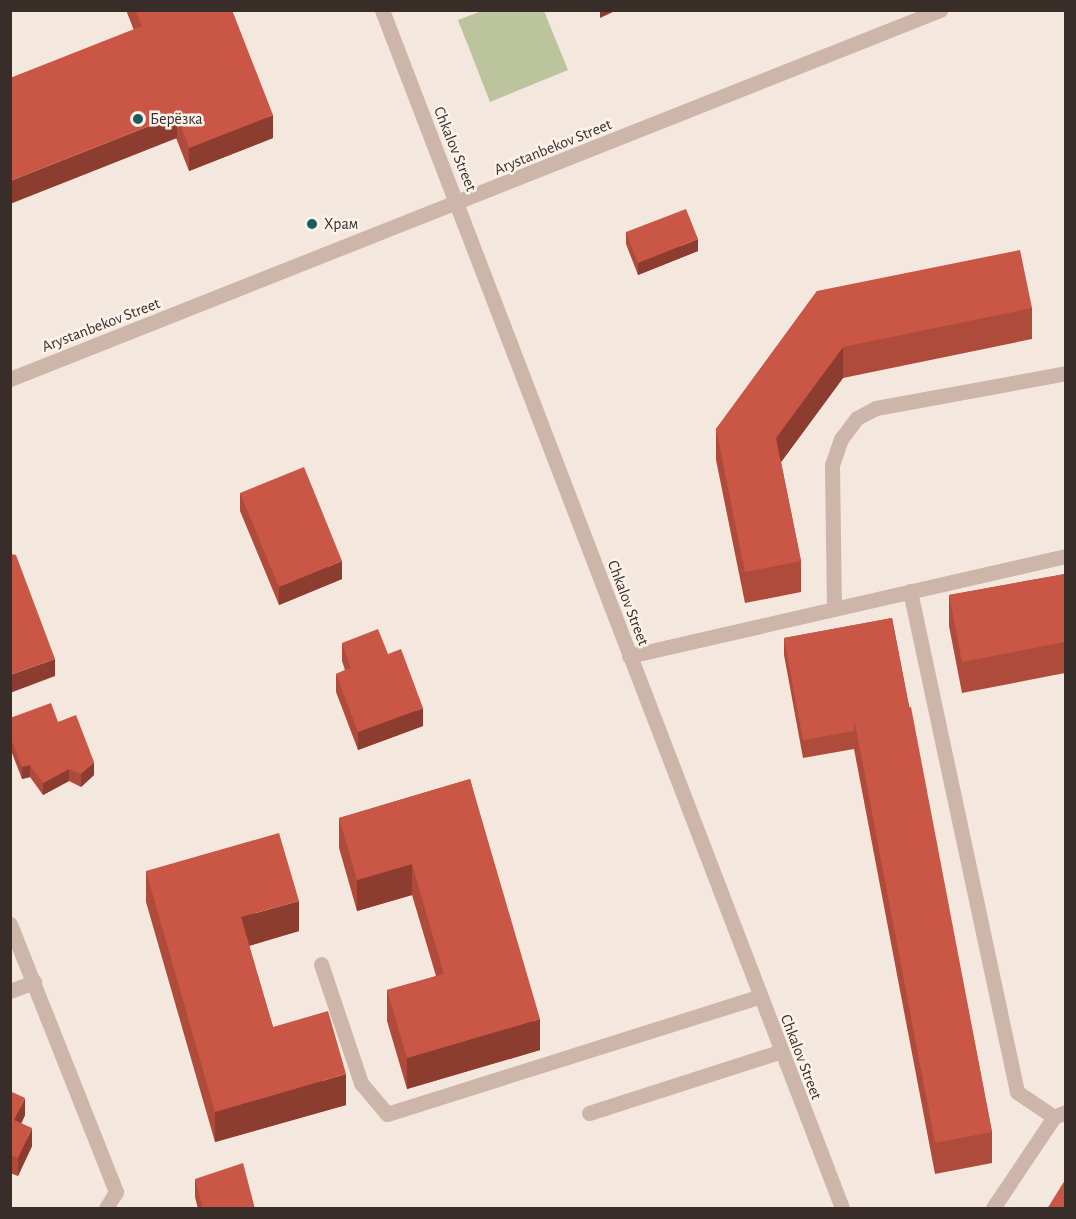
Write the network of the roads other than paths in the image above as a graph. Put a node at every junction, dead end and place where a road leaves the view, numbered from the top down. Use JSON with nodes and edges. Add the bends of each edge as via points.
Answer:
{"nodes":[{"id":1,"x":382,"y":10,"type":"edge"},
{"id":2,"x":940,"y":10,"type":"edge"},
{"id":3,"x":458,"y":204,"type":"junction"},
{"id":4,"x":1065,"y":373,"type":"edge"},
{"id":5,"x":10,"y":379,"type":"edge"},
{"id":6,"x":1065,"y":556,"type":"edge"},
{"id":7,"x":910,"y":591,"type":"junction"},
{"id":8,"x":834,"y":609,"type":"junction"},
{"id":9,"x":629,"y":656,"type":"junction"},
{"id":10,"x":10,"y":924,"type":"edge"},
{"id":11,"x":321,"y":964,"type":"dead end"},
{"id":12,"x":34,"y":982,"type":"junction"},
{"id":13,"x":10,"y":991,"type":"edge"},
{"id":14,"x":758,"y":997,"type":"junction"},
{"id":15,"x":779,"y":1052,"type":"junction"},
{"id":16,"x":589,"y":1113,"type":"dead end"},
{"id":17,"x":1060,"y":1114,"type":"edge"},
{"id":18,"x":106,"y":1209,"type":"edge"},
{"id":19,"x":842,"y":1209,"type":"edge"},
{"id":20,"x":993,"y":1209,"type":"edge"}],
"edges":[{"from":1,"to":3,"type":"street","name":"Chkalov Street"},
{"from":2,"to":3,"type":"street","name":"Arystanbekov Street"},
{"from":3,"to":5,"type":"street","name":"Arystanbekov Street"},
{"from":3,"to":9,"type":"street","name":"Chkalov Street"},
{"from":4,"to":8,"type":"street","via":[[876,408],[857,418],[841,439],[832,465]]},
{"from":6,"to":7,"type":"street"},
{"from":7,"to":8,"type":"street"},
{"from":7,"to":17,"type":"street","via":[[1017,1092]]},
{"from":8,"to":9,"type":"street"},
{"from":9,"to":14,"type":"street","name":"Chkalov Street"},
{"from":10,"to":12,"type":"street"},
{"from":11,"to":14,"type":"street","via":[[361,1083],[387,1114]]},
{"from":12,"to":13,"type":"street"},
{"from":12,"to":18,"type":"street","via":[[116,1192]]},
{"from":14,"to":15,"type":"street","name":"Chkalov Street"},
{"from":15,"to":16,"type":"street"},
{"from":15,"to":19,"type":"street","name":"Chkalov Street"},
{"from":17,"to":20,"type":"street"}]}
